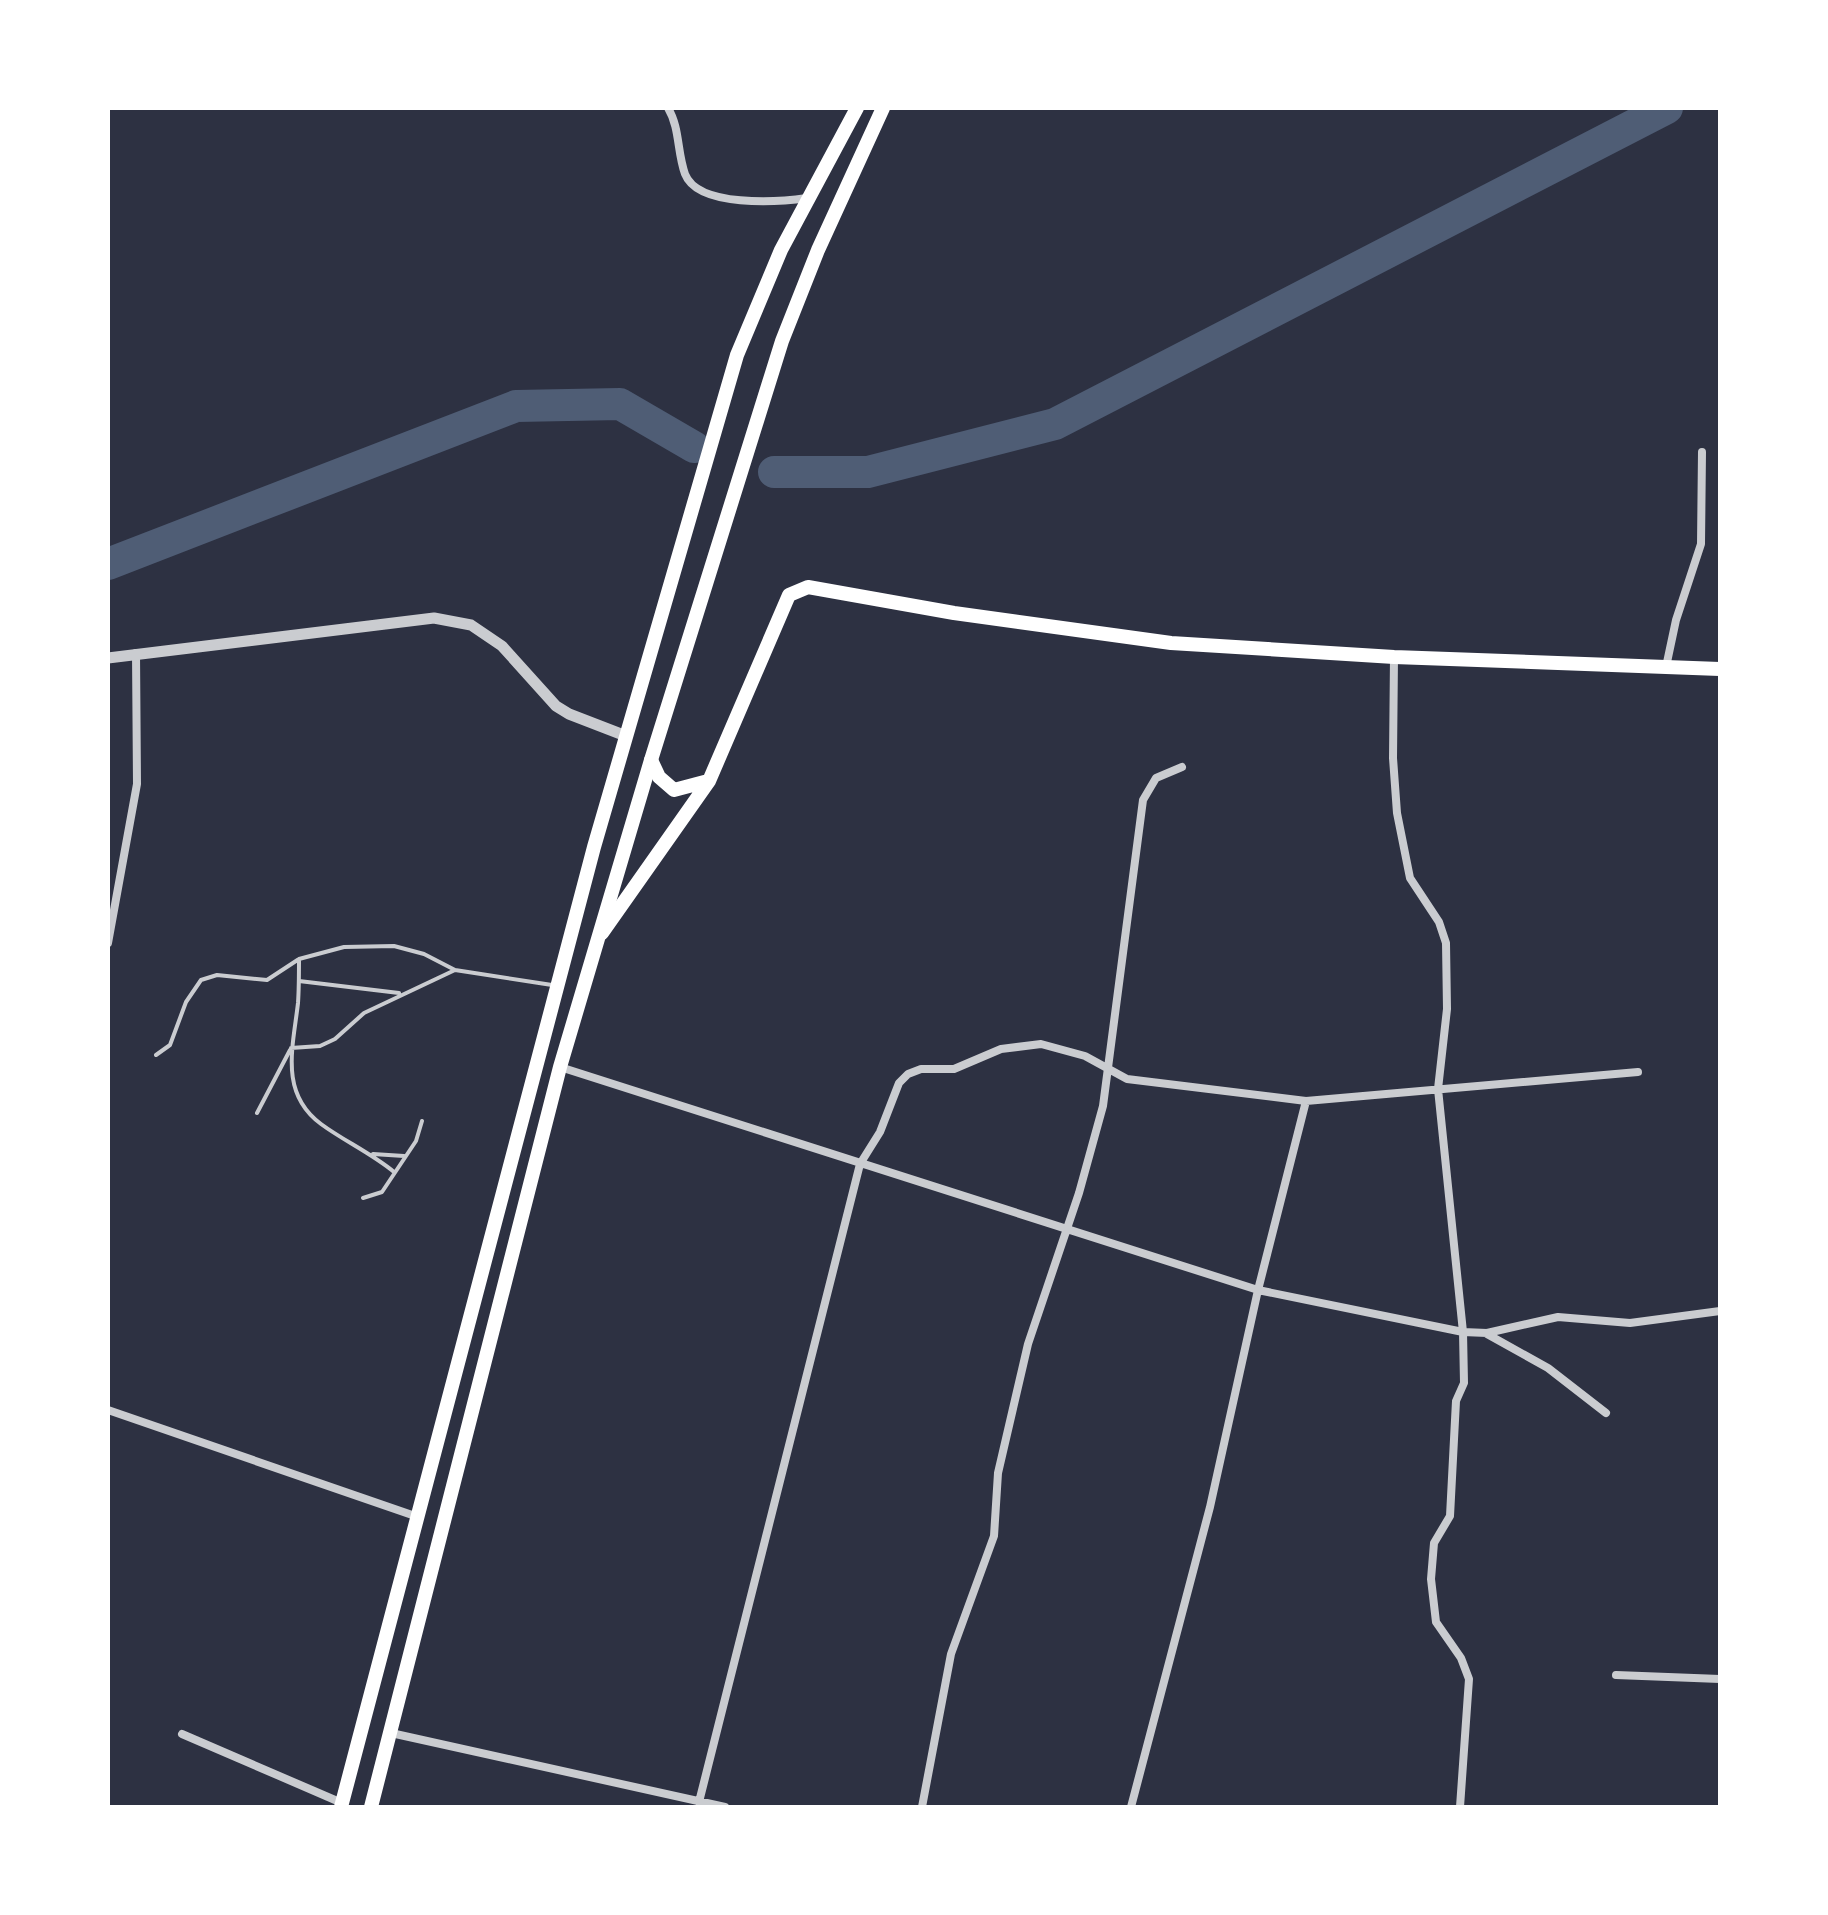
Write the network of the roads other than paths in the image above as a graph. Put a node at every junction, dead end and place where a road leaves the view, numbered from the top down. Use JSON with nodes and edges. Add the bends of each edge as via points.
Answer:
{"nodes":[{"id":1,"x":668,"y":108,"type":"edge"},
{"id":2,"x":857,"y":108,"type":"edge"},
{"id":3,"x":883,"y":108,"type":"edge"},
{"id":4,"x":807,"y":198,"type":"junction"},
{"id":5,"x":1702,"y":452,"type":"dead end"},
{"id":6,"x":136,"y":653,"type":"junction"},
{"id":7,"x":1394,"y":657,"type":"junction"},
{"id":8,"x":108,"y":658,"type":"edge"},
{"id":9,"x":1666,"y":667,"type":"junction"},
{"id":10,"x":1720,"y":669,"type":"edge"},
{"id":11,"x":626,"y":736,"type":"junction"},
{"id":12,"x":651,"y":760,"type":"junction"},
{"id":13,"x":1182,"y":767,"type":"dead end"},
{"id":14,"x":709,"y":781,"type":"junction"},
{"id":15,"x":602,"y":933,"type":"junction"},
{"id":16,"x":108,"y":943,"type":"edge"},
{"id":17,"x":299,"y":959,"type":"junction"},
{"id":18,"x":455,"y":970,"type":"junction"},
{"id":19,"x":299,"y":981,"type":"junction"},
{"id":20,"x":558,"y":986,"type":"junction"},
{"id":21,"x":401,"y":994,"type":"junction"},
{"id":22,"x":291,"y":1048,"type":"junction"},
{"id":23,"x":156,"y":1055,"type":"dead end"},
{"id":24,"x":560,"y":1067,"type":"junction"},
{"id":25,"x":1109,"y":1067,"type":"junction"},
{"id":26,"x":1638,"y":1072,"type":"dead end"},
{"id":27,"x":1438,"y":1089,"type":"junction"},
{"id":28,"x":1306,"y":1101,"type":"junction"},
{"id":29,"x":257,"y":1113,"type":"dead end"},
{"id":30,"x":422,"y":1121,"type":"dead end"},
{"id":31,"x":371,"y":1153,"type":"junction"},
{"id":32,"x":405,"y":1156,"type":"junction"},
{"id":33,"x":860,"y":1164,"type":"junction"},
{"id":34,"x":394,"y":1172,"type":"junction"},
{"id":35,"x":363,"y":1198,"type":"dead end"},
{"id":36,"x":1064,"y":1229,"type":"junction"},
{"id":37,"x":1258,"y":1290,"type":"junction"},
{"id":38,"x":1720,"y":1311,"type":"edge"},
{"id":39,"x":1463,"y":1332,"type":"junction"},
{"id":40,"x":1487,"y":1333,"type":"junction"},
{"id":41,"x":108,"y":1410,"type":"edge"},
{"id":42,"x":1606,"y":1413,"type":"dead end"},
{"id":43,"x":418,"y":1517,"type":"junction"},
{"id":44,"x":1616,"y":1675,"type":"dead end"},
{"id":45,"x":1720,"y":1679,"type":"edge"},
{"id":46,"x":391,"y":1733,"type":"junction"},
{"id":47,"x":182,"y":1734,"type":"dead end"},
{"id":48,"x":699,"y":1802,"type":"junction"},
{"id":49,"x":342,"y":1805,"type":"edge"},
{"id":50,"x":371,"y":1807,"type":"edge"},
{"id":51,"x":725,"y":1807,"type":"edge"},
{"id":52,"x":922,"y":1807,"type":"edge"},
{"id":53,"x":1131,"y":1807,"type":"edge"},
{"id":54,"x":1460,"y":1807,"type":"edge"}],
"edges":[{"from":1,"to":4,"type":"street","via":[[686,176],[693,184],[755,204]]},
{"from":2,"to":4,"type":"main road"},
{"from":3,"to":12,"type":"main road","via":[[782,341]]},
{"from":4,"to":11,"type":"main road","via":[[737,355]]},
{"from":5,"to":9,"type":"street","via":[[1701,544]]},
{"from":6,"to":8,"type":"street"},
{"from":6,"to":11,"type":"street","via":[[434,618],[471,625],[502,646],[556,706]]},
{"from":6,"to":16,"type":"street","via":[[137,784]]},
{"from":7,"to":9,"type":"main road"},
{"from":7,"to":14,"type":"main road","via":[[1171,643],[798,588],[789,595]]},
{"from":7,"to":27,"type":"street","via":[[1397,813],[1410,878],[1439,922],[1446,943],[1447,1009]]},
{"from":9,"to":10,"type":"main road"},
{"from":11,"to":20,"type":"main road"},
{"from":12,"to":14,"type":"main road","via":[[665,785],[674,790]]},
{"from":12,"to":15,"type":"main road"},
{"from":13,"to":25,"type":"street","via":[[1156,778],[1143,800]]},
{"from":14,"to":15,"type":"main road"},
{"from":15,"to":24,"type":"main road"},
{"from":17,"to":18,"type":"lane","via":[[344,947],[394,946]]},
{"from":17,"to":19,"type":"lane"},
{"from":17,"to":23,"type":"lane","via":[[267,980],[217,975],[201,980],[186,1002],[170,1045]]},
{"from":18,"to":20,"type":"lane"},
{"from":18,"to":21,"type":"lane"},
{"from":19,"to":21,"type":"lane"},
{"from":19,"to":22,"type":"lane"},
{"from":20,"to":43,"type":"main road"},
{"from":21,"to":22,"type":"lane","via":[[364,1013],[335,1039]]},
{"from":22,"to":29,"type":"lane"},
{"from":22,"to":31,"type":"lane","via":[[296,1093],[306,1111]]},
{"from":24,"to":33,"type":"street"},
{"from":24,"to":46,"type":"main road"},
{"from":25,"to":28,"type":"street","via":[[1127,1079]]},
{"from":25,"to":33,"type":"street","via":[[1041,1044],[1001,1049],[954,1069],[921,1069],[899,1083],[880,1132]]},
{"from":25,"to":36,"type":"street","via":[[1079,1193]]},
{"from":26,"to":27,"type":"street"},
{"from":27,"to":28,"type":"street"},
{"from":27,"to":39,"type":"street"},
{"from":28,"to":37,"type":"street"},
{"from":30,"to":32,"type":"lane"},
{"from":31,"to":32,"type":"lane"},
{"from":31,"to":34,"type":"lane"},
{"from":32,"to":34,"type":"lane"},
{"from":33,"to":36,"type":"street"},
{"from":33,"to":48,"type":"street"},
{"from":34,"to":35,"type":"lane","via":[[382,1192]]},
{"from":36,"to":37,"type":"street"},
{"from":36,"to":52,"type":"street","via":[[1028,1344],[998,1473],[994,1536],[951,1654]]},
{"from":37,"to":39,"type":"street"},
{"from":37,"to":53,"type":"street","via":[[1210,1507]]},
{"from":38,"to":40,"type":"street","via":[[1630,1323],[1558,1317]]},
{"from":39,"to":40,"type":"street"},
{"from":39,"to":54,"type":"street","via":[[1464,1383],[1456,1401],[1450,1516],[1434,1543],[1431,1579],[1436,1622],[1469,1679]]},
{"from":40,"to":42,"type":"street","via":[[1548,1368]]},
{"from":41,"to":43,"type":"street"},
{"from":43,"to":49,"type":"main road"},
{"from":44,"to":45,"type":"street"},
{"from":46,"to":48,"type":"street"},
{"from":46,"to":50,"type":"main road"},
{"from":47,"to":49,"type":"street"},
{"from":48,"to":51,"type":"street"}]}
